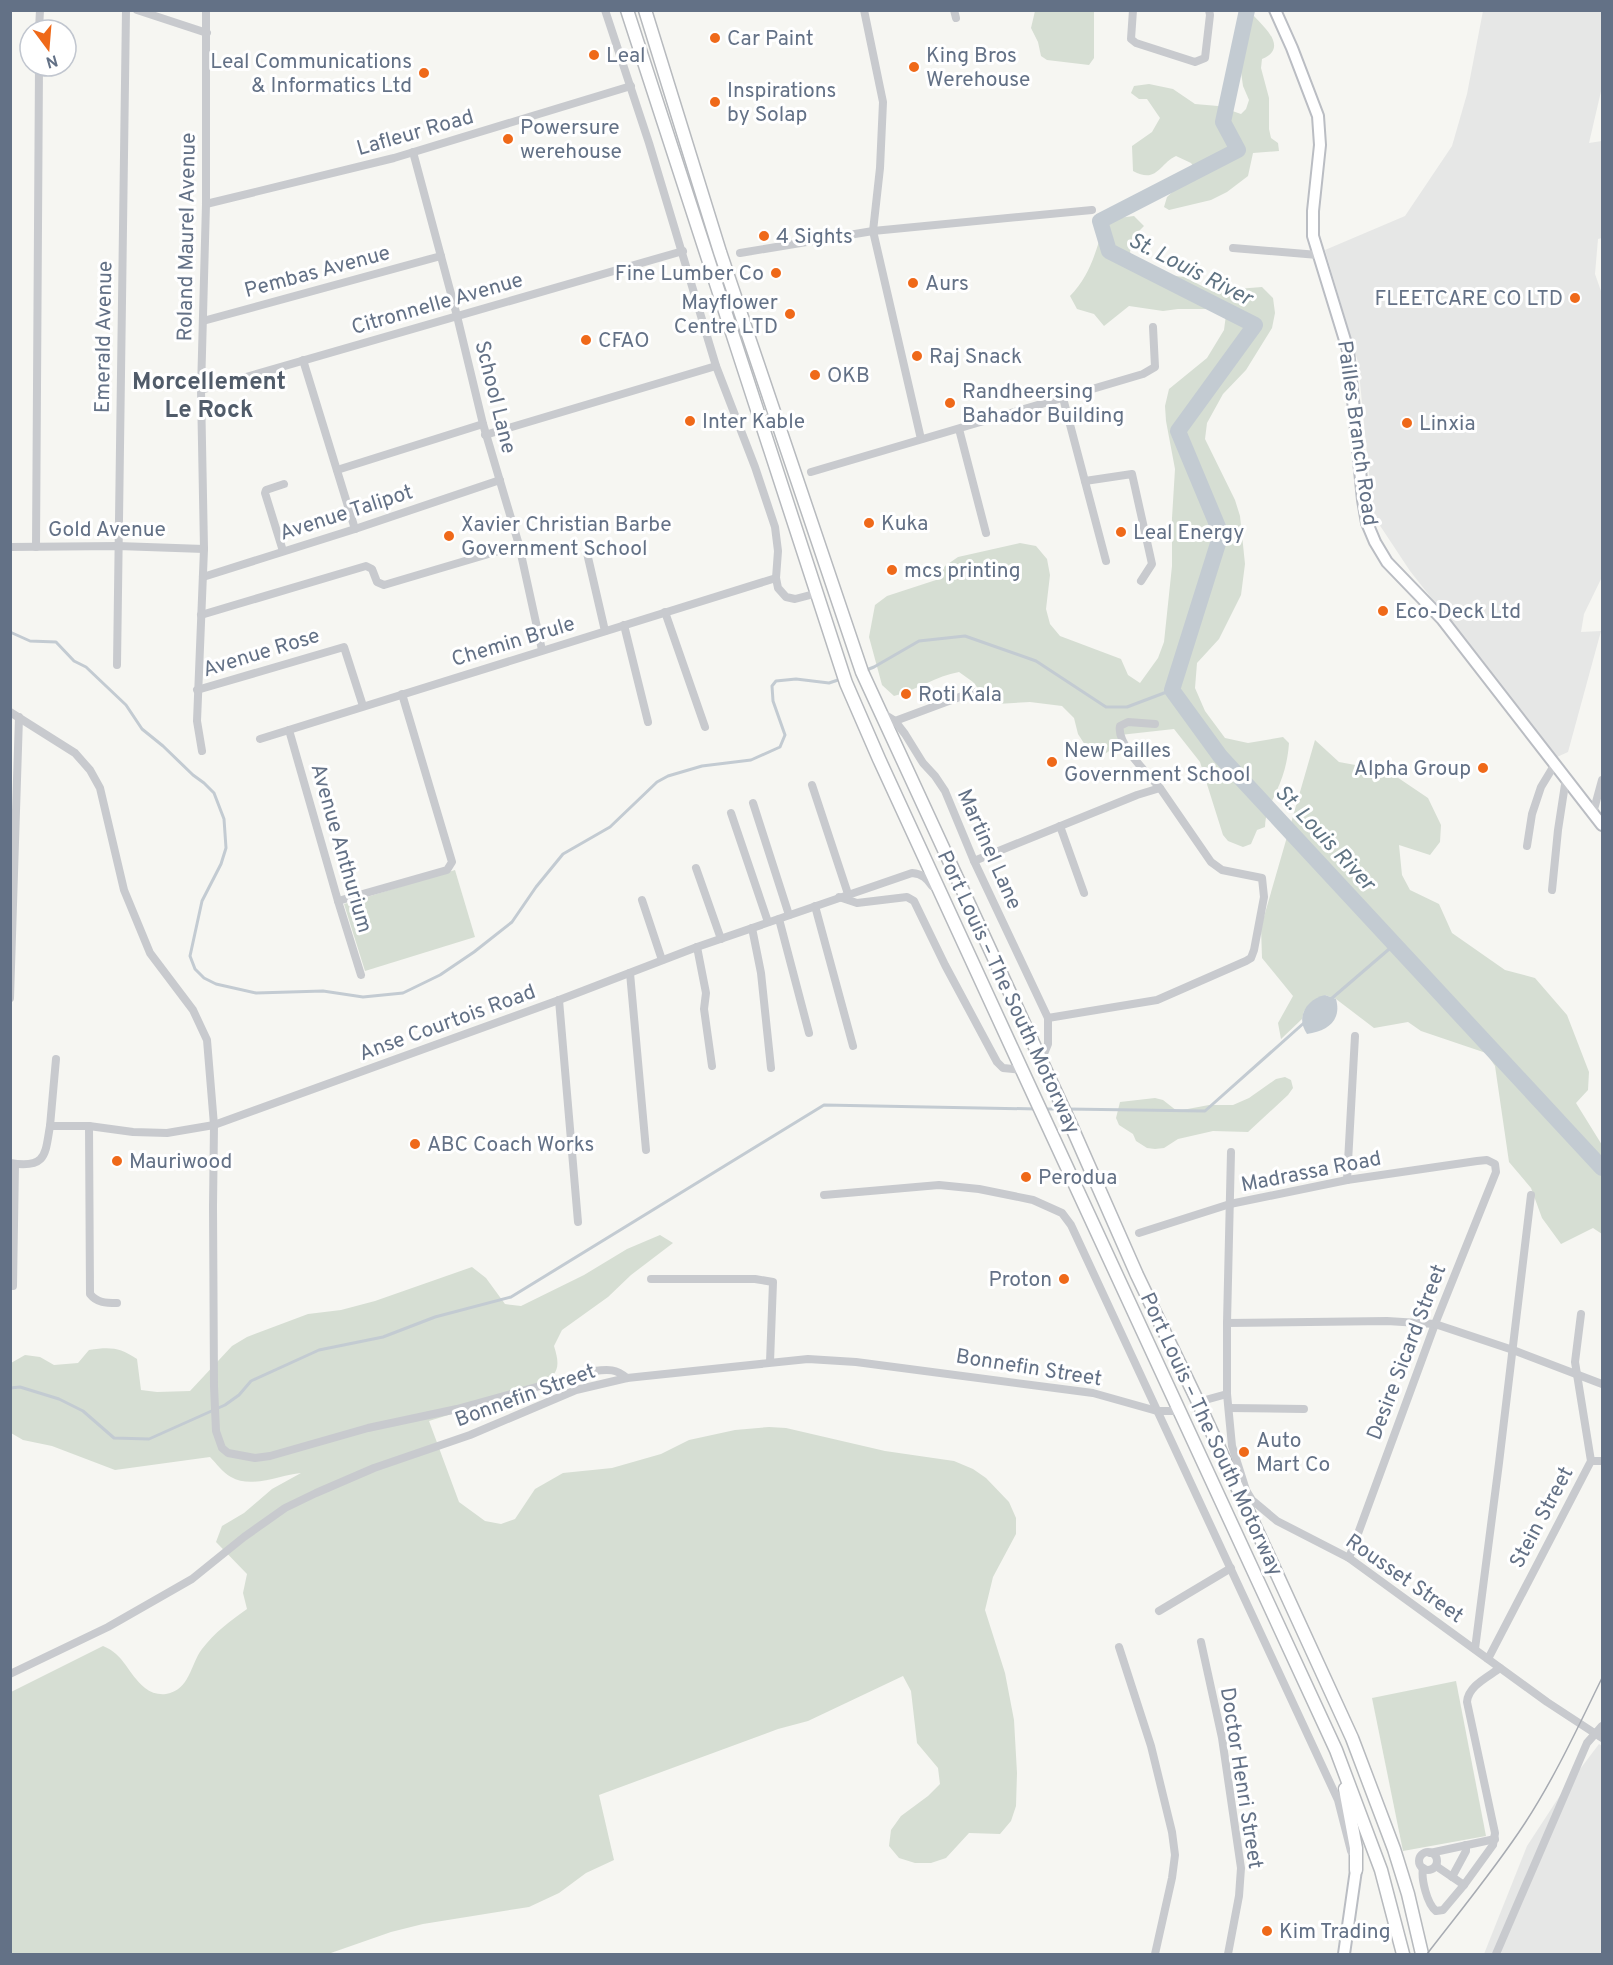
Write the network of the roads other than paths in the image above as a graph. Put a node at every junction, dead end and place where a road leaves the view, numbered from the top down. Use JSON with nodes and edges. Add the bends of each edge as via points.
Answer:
{"nodes":[{"id":1,"x":126,"y":10,"type":"edge"},
{"id":2,"x":137,"y":10,"type":"edge"},
{"id":3,"x":206,"y":10,"type":"edge"},
{"id":4,"x":605,"y":10,"type":"edge"},
{"id":5,"x":627,"y":10,"type":"edge"},
{"id":6,"x":645,"y":10,"type":"edge"},
{"id":7,"x":864,"y":10,"type":"edge"},
{"id":8,"x":1133,"y":10,"type":"edge"},
{"id":9,"x":1209,"y":10,"type":"edge"},
{"id":10,"x":1275,"y":10,"type":"edge"},
{"id":11,"x":207,"y":33,"type":"junction"},
{"id":12,"x":39,"y":78,"type":"edge"},
{"id":13,"x":631,"y":86,"type":"junction"},
{"id":14,"x":413,"y":152,"type":"junction"},
{"id":15,"x":206,"y":204,"type":"junction"},
{"id":16,"x":1092,"y":210,"type":"dead end"},
{"id":17,"x":873,"y":231,"type":"junction"},
{"id":18,"x":1233,"y":248,"type":"dead end"},
{"id":19,"x":683,"y":251,"type":"junction"},
{"id":20,"x":740,"y":253,"type":"dead end"},
{"id":21,"x":1318,"y":255,"type":"junction"},
{"id":22,"x":441,"y":256,"type":"junction"},
{"id":23,"x":457,"y":316,"type":"junction"},
{"id":24,"x":203,"y":321,"type":"junction"},
{"id":25,"x":1153,"y":327,"type":"dead end"},
{"id":26,"x":303,"y":360,"type":"junction"},
{"id":27,"x":716,"y":366,"type":"junction"},
{"id":28,"x":201,"y":390,"type":"junction"},
{"id":29,"x":1063,"y":398,"type":"junction"},
{"id":30,"x":483,"y":424,"type":"junction"},
{"id":31,"x":959,"y":429,"type":"junction"},
{"id":32,"x":485,"y":435,"type":"junction"},
{"id":33,"x":921,"y":439,"type":"junction"},
{"id":34,"x":337,"y":470,"type":"junction"},
{"id":35,"x":811,"y":472,"type":"dead end"},
{"id":36,"x":500,"y":480,"type":"junction"},
{"id":37,"x":1085,"y":481,"type":"junction"},
{"id":38,"x":284,"y":483,"type":"dead end"},
{"id":39,"x":355,"y":529,"type":"junction"},
{"id":40,"x":986,"y":533,"type":"dead end"},
{"id":41,"x":519,"y":545,"type":"junction"},
{"id":42,"x":118,"y":546,"type":"junction"},
{"id":43,"x":10,"y":547,"type":"edge"},
{"id":44,"x":36,"y":547,"type":"junction"},
{"id":45,"x":204,"y":549,"type":"junction"},
{"id":46,"x":283,"y":551,"type":"junction"},
{"id":47,"x":587,"y":553,"type":"dead end"},
{"id":48,"x":1106,"y":561,"type":"dead end"},
{"id":49,"x":203,"y":577,"type":"junction"},
{"id":50,"x":777,"y":578,"type":"junction"},
{"id":51,"x":1142,"y":581,"type":"dead end"},
{"id":52,"x":818,"y":593,"type":"junction"},
{"id":53,"x":665,"y":612,"type":"junction"},
{"id":54,"x":201,"y":615,"type":"junction"},
{"id":55,"x":624,"y":625,"type":"junction"},
{"id":56,"x":605,"y":631,"type":"junction"},
{"id":57,"x":543,"y":650,"type":"junction"},
{"id":58,"x":117,"y":665,"type":"dead end"},
{"id":59,"x":197,"y":690,"type":"junction"},
{"id":60,"x":973,"y":692,"type":"dead end"},
{"id":61,"x":402,"y":694,"type":"junction"},
{"id":62,"x":363,"y":706,"type":"junction"},
{"id":63,"x":879,"y":710,"type":"junction"},
{"id":64,"x":10,"y":712,"type":"edge"},
{"id":65,"x":19,"y":717,"type":"junction"},
{"id":66,"x":895,"y":721,"type":"junction"},
{"id":67,"x":648,"y":722,"type":"dead end"},
{"id":68,"x":1155,"y":724,"type":"dead end"},
{"id":69,"x":705,"y":727,"type":"dead end"},
{"id":70,"x":289,"y":730,"type":"junction"},
{"id":71,"x":260,"y":739,"type":"dead end"},
{"id":72,"x":202,"y":752,"type":"dead end"},
{"id":73,"x":1555,"y":764,"type":"junction"},
{"id":74,"x":14,"y":776,"type":"edge"},
{"id":75,"x":1566,"y":778,"type":"junction"},
{"id":76,"x":1602,"y":784,"type":"edge"},
{"id":77,"x":812,"y":785,"type":"dead end"},
{"id":78,"x":1160,"y":788,"type":"junction"},
{"id":79,"x":753,"y":803,"type":"dead end"},
{"id":80,"x":731,"y":813,"type":"dead end"},
{"id":81,"x":1593,"y":813,"type":"junction"},
{"id":82,"x":1602,"y":825,"type":"edge"},
{"id":83,"x":1060,"y":826,"type":"junction"},
{"id":84,"x":918,"y":843,"type":"junction"},
{"id":85,"x":1527,"y":846,"type":"dead end"},
{"id":86,"x":974,"y":861,"type":"junction"},
{"id":87,"x":696,"y":868,"type":"dead end"},
{"id":88,"x":912,"y":873,"type":"junction"},
{"id":89,"x":1552,"y":890,"type":"dead end"},
{"id":90,"x":1084,"y":893,"type":"dead end"},
{"id":91,"x":848,"y":894,"type":"junction"},
{"id":92,"x":839,"y":897,"type":"junction"},
{"id":93,"x":642,"y":900,"type":"dead end"},
{"id":94,"x":338,"y":901,"type":"junction"},
{"id":95,"x":814,"y":906,"type":"junction"},
{"id":96,"x":950,"y":914,"type":"junction"},
{"id":97,"x":789,"y":915,"type":"junction"},
{"id":98,"x":778,"y":919,"type":"junction"},
{"id":99,"x":768,"y":922,"type":"junction"},
{"id":100,"x":752,"y":928,"type":"junction"},
{"id":101,"x":721,"y":939,"type":"junction"},
{"id":102,"x":697,"y":947,"type":"junction"},
{"id":103,"x":662,"y":960,"type":"junction"},
{"id":104,"x":630,"y":973,"type":"junction"},
{"id":105,"x":361,"y":975,"type":"dead end"},
{"id":106,"x":10,"y":998,"type":"edge"},
{"id":107,"x":559,"y":1000,"type":"junction"},
{"id":108,"x":1047,"y":1018,"type":"junction"},
{"id":109,"x":809,"y":1033,"type":"dead end"},
{"id":110,"x":1355,"y":1036,"type":"dead end"},
{"id":111,"x":853,"y":1046,"type":"dead end"},
{"id":112,"x":56,"y":1059,"type":"dead end"},
{"id":113,"x":1041,"y":1061,"type":"junction"},
{"id":114,"x":712,"y":1066,"type":"dead end"},
{"id":115,"x":771,"y":1068,"type":"dead end"},
{"id":116,"x":1022,"y":1070,"type":"junction"},
{"id":117,"x":214,"y":1125,"type":"junction"},
{"id":118,"x":50,"y":1126,"type":"junction"},
{"id":119,"x":88,"y":1126,"type":"junction"},
{"id":120,"x":646,"y":1150,"type":"dead end"},
{"id":121,"x":1231,"y":1152,"type":"dead end"},
{"id":122,"x":1492,"y":1161,"type":"joint"},
{"id":123,"x":13,"y":1164,"type":"edge"},
{"id":124,"x":1347,"y":1180,"type":"junction"},
{"id":125,"x":824,"y":1195,"type":"dead end"},
{"id":126,"x":1531,"y":1195,"type":"dead end"},
{"id":127,"x":1230,"y":1204,"type":"junction"},
{"id":128,"x":578,"y":1222,"type":"dead end"},
{"id":129,"x":1139,"y":1233,"type":"dead end"},
{"id":130,"x":651,"y":1279,"type":"dead end"},
{"id":131,"x":13,"y":1286,"type":"dead end"},
{"id":132,"x":117,"y":1303,"type":"dead end"},
{"id":133,"x":1581,"y":1314,"type":"dead end"},
{"id":134,"x":1227,"y":1323,"type":"junction"},
{"id":135,"x":1435,"y":1324,"type":"junction"},
{"id":136,"x":1513,"y":1350,"type":"junction"},
{"id":137,"x":770,"y":1362,"type":"junction"},
{"id":138,"x":1576,"y":1374,"type":"junction"},
{"id":139,"x":627,"y":1378,"type":"junction"},
{"id":140,"x":1602,"y":1384,"type":"edge"},
{"id":141,"x":1227,"y":1394,"type":"junction"},
{"id":142,"x":1198,"y":1402,"type":"junction"},
{"id":143,"x":1229,"y":1408,"type":"junction"},
{"id":144,"x":1304,"y":1409,"type":"dead end"},
{"id":145,"x":1157,"y":1411,"type":"junction"},
{"id":146,"x":1179,"y":1411,"type":"junction"},
{"id":147,"x":1591,"y":1461,"type":"junction"},
{"id":148,"x":1602,"y":1461,"type":"edge"},
{"id":149,"x":1349,"y":1558,"type":"junction"},
{"id":150,"x":1231,"y":1568,"type":"junction"},
{"id":151,"x":1159,"y":1611,"type":"dead end"},
{"id":152,"x":1201,"y":1642,"type":"dead end"},
{"id":153,"x":1119,"y":1647,"type":"dead end"},
{"id":154,"x":1475,"y":1649,"type":"junction"},
{"id":155,"x":1488,"y":1659,"type":"junction"},
{"id":156,"x":1500,"y":1668,"type":"junction"},
{"id":157,"x":10,"y":1674,"type":"edge"},
{"id":158,"x":1602,"y":1726,"type":"edge"},
{"id":159,"x":1599,"y":1736,"type":"edge"},
{"id":160,"x":1336,"y":1750,"type":"junction"},
{"id":161,"x":1495,"y":1839,"type":"junction"},
{"id":162,"x":1466,"y":1845,"type":"junction"},
{"id":163,"x":1430,"y":1853,"type":"junction"},
{"id":164,"x":1436,"y":1866,"type":"junction"},
{"id":165,"x":1423,"y":1868,"type":"junction"},
{"id":166,"x":1356,"y":1870,"type":"junction"},
{"id":167,"x":1452,"y":1877,"type":"junction"},
{"id":168,"x":1464,"y":1885,"type":"junction"},
{"id":169,"x":1155,"y":1954,"type":"edge"},
{"id":170,"x":1228,"y":1954,"type":"edge"},
{"id":171,"x":1344,"y":1954,"type":"edge"},
{"id":172,"x":1402,"y":1954,"type":"edge"},
{"id":173,"x":1422,"y":1954,"type":"edge"},
{"id":174,"x":1496,"y":1954,"type":"edge"}],
"edges":[{"from":1,"to":42,"type":"street","name":"Emerald Avenue"},
{"from":2,"to":11,"type":"street"},
{"from":3,"to":11,"type":"street","name":"Roland Maurel Avenue"},
{"from":4,"to":13,"type":"street"},
{"from":5,"to":52,"type":"highway","name":"Port Louis – The South Motorway"},
{"from":6,"to":63,"type":"highway","name":"Port Louis – The South Motorway","via":[[720,252]]},
{"from":7,"to":17,"type":"street","via":[[883,102]]},
{"from":8,"to":9,"type":"street","via":[[1131,39],[1195,62],[1205,58]]},
{"from":10,"to":21,"type":"main road","name":"Pailles Branch Road","via":[[1318,116],[1320,145],[1312,225]]},
{"from":11,"to":15,"type":"street","name":"Roland Maurel Avenue"},
{"from":12,"to":44,"type":"street"},
{"from":13,"to":14,"type":"street","name":"Lafleur Road"},
{"from":13,"to":19,"type":"street"},
{"from":14,"to":15,"type":"street","name":"Lafleur Road"},
{"from":14,"to":22,"type":"street","name":"School Lane"},
{"from":15,"to":24,"type":"street","name":"Roland Maurel Avenue"},
{"from":16,"to":17,"type":"street"},
{"from":17,"to":20,"type":"street"},
{"from":17,"to":33,"type":"street"},
{"from":18,"to":21,"type":"street"},
{"from":19,"to":23,"type":"street","name":"Citronnelle Avenue"},
{"from":19,"to":27,"type":"street"},
{"from":21,"to":73,"type":"main road","name":"Pailles Branch Road","via":[[1348,350],[1363,500],[1375,542],[1387,562],[1442,619]]},
{"from":22,"to":23,"type":"street","name":"School Lane"},
{"from":22,"to":24,"type":"street","name":"Pembas Avenue"},
{"from":23,"to":26,"type":"street","name":"Citronnelle Avenue"},
{"from":23,"to":30,"type":"street","name":"School Lane"},
{"from":24,"to":28,"type":"street","name":"Roland Maurel Avenue"},
{"from":25,"to":29,"type":"street","via":[[1155,367]]},
{"from":26,"to":28,"type":"street","name":"Citronnelle Avenue"},
{"from":26,"to":34,"type":"street"},
{"from":27,"to":32,"type":"street"},
{"from":27,"to":50,"type":"street","via":[[776,527]]},
{"from":28,"to":45,"type":"street","name":"Roland Maurel Avenue"},
{"from":29,"to":31,"type":"street"},
{"from":29,"to":37,"type":"street"},
{"from":30,"to":32,"type":"street","name":"School Lane"},
{"from":30,"to":34,"type":"street"},
{"from":31,"to":33,"type":"street"},
{"from":31,"to":40,"type":"street"},
{"from":32,"to":36,"type":"street","name":"School Lane"},
{"from":33,"to":35,"type":"street"},
{"from":34,"to":39,"type":"street"},
{"from":36,"to":39,"type":"street","name":"Avenue Talipot"},
{"from":36,"to":41,"type":"street","name":"School Lane"},
{"from":37,"to":48,"type":"street"},
{"from":37,"to":51,"type":"street","via":[[1132,474],[1152,564]]},
{"from":38,"to":46,"type":"street","via":[[264,493]]},
{"from":39,"to":46,"type":"street","name":"Avenue Talipot"},
{"from":41,"to":54,"type":"street","via":[[384,585],[377,582],[372,569],[366,566]]},
{"from":41,"to":57,"type":"street","name":"School Lane"},
{"from":42,"to":44,"type":"street","name":"Gold Avenue"},
{"from":42,"to":45,"type":"street","name":"Gold Avenue"},
{"from":42,"to":58,"type":"street","name":"Emerald Avenue"},
{"from":43,"to":44,"type":"street","name":"Gold Avenue"},
{"from":45,"to":49,"type":"street","name":"Roland Maurel Avenue"},
{"from":46,"to":49,"type":"street","name":"Avenue Talipot"},
{"from":47,"to":56,"type":"street"},
{"from":49,"to":54,"type":"street","name":"Roland Maurel Avenue"},
{"from":50,"to":52,"type":"street","via":[[778,588],[786,597],[795,599]]},
{"from":50,"to":53,"type":"street","name":"Chemin Brule"},
{"from":52,"to":84,"type":"highway","name":"Port Louis – The South Motorway","via":[[855,702]]},
{"from":53,"to":55,"type":"street","name":"Chemin Brule"},
{"from":53,"to":69,"type":"street"},
{"from":54,"to":59,"type":"street","name":"Roland Maurel Avenue"},
{"from":55,"to":56,"type":"street","name":"Chemin Brule"},
{"from":55,"to":67,"type":"street"},
{"from":56,"to":57,"type":"street","name":"Chemin Brule"},
{"from":57,"to":61,"type":"street","name":"Chemin Brule"},
{"from":59,"to":62,"type":"street","name":"Avenue Rose","via":[[344,646]]},
{"from":59,"to":72,"type":"street","name":"Roland Maurel Avenue"},
{"from":60,"to":66,"type":"street"},
{"from":61,"to":62,"type":"street","name":"Chemin Brule"},
{"from":61,"to":94,"type":"street","via":[[452,862],[447,870]]},
{"from":62,"to":70,"type":"street","name":"Chemin Brule"},
{"from":63,"to":66,"type":"street","name":"Martinel Lane"},
{"from":63,"to":113,"type":"highway","name":"Port Louis – The South Motorway"},
{"from":64,"to":65,"type":"street"},
{"from":65,"to":74,"type":"street"},
{"from":65,"to":117,"type":"street","via":[[75,753],[100,788],[124,890],[150,953],[193,1010],[207,1040]]},
{"from":66,"to":86,"type":"street","name":"Martinel Lane","via":[[945,791]]},
{"from":68,"to":78,"type":"street","via":[[1128,722],[1119,731],[1126,746]]},
{"from":70,"to":71,"type":"street","name":"Chemin Brule"},
{"from":70,"to":94,"type":"street","name":"Avenue Anthurium"},
{"from":73,"to":75,"type":"main road","name":"Pailles Branch Road"},
{"from":73,"to":85,"type":"street","via":[[1540,787]]},
{"from":74,"to":106,"type":"street"},
{"from":75,"to":81,"type":"main road","name":"Pailles Branch Road"},
{"from":75,"to":89,"type":"street"},
{"from":76,"to":81,"type":"street"},
{"from":77,"to":91,"type":"street"},
{"from":78,"to":83,"type":"street"},
{"from":78,"to":108,"type":"street","via":[[1211,862],[1222,870],[1262,878],[1264,897],[1251,957],[1157,1000]]},
{"from":79,"to":97,"type":"street"},
{"from":80,"to":99,"type":"street"},
{"from":81,"to":82,"type":"main road","name":"Pailles Branch Road"},
{"from":83,"to":86,"type":"street"},
{"from":83,"to":90,"type":"street"},
{"from":84,"to":88,"type":"street","via":[[920,863]]},
{"from":84,"to":96,"type":"highway","name":"Port Louis – The South Motorway"},
{"from":86,"to":108,"type":"street","name":"Martinel Lane"},
{"from":87,"to":101,"type":"street"},
{"from":88,"to":91,"type":"street","name":"Anse Courtois Road"},
{"from":88,"to":96,"type":"street","via":[[928,879]]},
{"from":91,"to":92,"type":"street","name":"Anse Courtois Road"},
{"from":92,"to":95,"type":"street","name":"Anse Courtois Road"},
{"from":92,"to":116,"type":"street","via":[[857,903],[907,897],[914,901],[997,1062],[1003,1068]]},
{"from":93,"to":103,"type":"street"},
{"from":94,"to":105,"type":"street","name":"Avenue Anthurium"},
{"from":95,"to":97,"type":"street","name":"Anse Courtois Road"},
{"from":95,"to":111,"type":"street"},
{"from":96,"to":116,"type":"highway","name":"Port Louis – The South Motorway"},
{"from":97,"to":98,"type":"street","name":"Anse Courtois Road"},
{"from":98,"to":99,"type":"street","name":"Anse Courtois Road"},
{"from":98,"to":109,"type":"street"},
{"from":99,"to":100,"type":"street","name":"Anse Courtois Road"},
{"from":100,"to":101,"type":"street","name":"Anse Courtois Road"},
{"from":100,"to":115,"type":"street"},
{"from":101,"to":102,"type":"street","name":"Anse Courtois Road"},
{"from":102,"to":103,"type":"street","name":"Anse Courtois Road"},
{"from":102,"to":114,"type":"street","via":[[706,993],[704,1009]]},
{"from":103,"to":104,"type":"street","name":"Anse Courtois Road"},
{"from":104,"to":107,"type":"street","name":"Anse Courtois Road"},
{"from":104,"to":120,"type":"street"},
{"from":107,"to":117,"type":"street","name":"Anse Courtois Road"},
{"from":107,"to":128,"type":"street"},
{"from":108,"to":113,"type":"street","via":[[1048,1044]]},
{"from":110,"to":124,"type":"street"},
{"from":112,"to":118,"type":"street"},
{"from":113,"to":142,"type":"highway","name":"Port Louis – The South Motorway"},
{"from":116,"to":146,"type":"highway","name":"Port Louis – The South Motorway"},
{"from":117,"to":119,"type":"street","name":"Anse Courtois Road","via":[[167,1133]]},
{"from":117,"to":139,"type":"street","via":[[214,1386],[216,1431],[228,1453],[255,1458],[288,1451],[594,1371],[616,1370]]},
{"from":118,"to":119,"type":"street","name":"Anse Courtois Road"},
{"from":118,"to":123,"type":"street","via":[[42,1160]]},
{"from":119,"to":132,"type":"street","via":[[90,1294],[102,1303]]},
{"from":121,"to":127,"type":"street","name":"Rousset Street"},
{"from":122,"to":124,"type":"street","name":"Madrassa Road"},
{"from":122,"to":135,"type":"street","name":"Desire Sicard Street","via":[[1496,1172]]},
{"from":123,"to":131,"type":"street"},
{"from":124,"to":127,"type":"street","name":"Madrassa Road"},
{"from":125,"to":145,"type":"street","via":[[939,1185],[1033,1200],[1062,1213]]},
{"from":126,"to":136,"type":"street"},
{"from":127,"to":129,"type":"street","name":"Madrassa Road"},
{"from":127,"to":134,"type":"street","name":"Rousset Street"},
{"from":130,"to":137,"type":"street","via":[[773,1282]]},
{"from":133,"to":138,"type":"street","name":"Stein Street"},
{"from":134,"to":135,"type":"street"},
{"from":134,"to":141,"type":"street","name":"Rousset Street"},
{"from":135,"to":136,"type":"street"},
{"from":135,"to":149,"type":"street","name":"Desire Sicard Street"},
{"from":136,"to":138,"type":"street"},
{"from":136,"to":154,"type":"street"},
{"from":137,"to":139,"type":"street","name":"Bonnefin Street"},
{"from":137,"to":145,"type":"street","name":"Bonnefin Street","via":[[808,1359],[953,1373],[1093,1393]]},
{"from":138,"to":140,"type":"street"},
{"from":138,"to":147,"type":"street","name":"Stein Street"},
{"from":139,"to":157,"type":"street","name":"Bonnefin Street","via":[[576,1390],[295,1503],[192,1579],[108,1627]]},
{"from":141,"to":142,"type":"street"},
{"from":141,"to":143,"type":"street","name":"Rousset Street"},
{"from":142,"to":173,"type":"highway","name":"Port Louis – The South Motorway","via":[[1352,1738],[1394,1849]]},
{"from":143,"to":144,"type":"street"},
{"from":143,"to":149,"type":"street","name":"Rousset Street","via":[[1232,1446],[1252,1500],[1277,1521]]},
{"from":145,"to":146,"type":"street","name":"Bonnefin Street"},
{"from":145,"to":150,"type":"street"},
{"from":146,"to":160,"type":"highway","name":"Port Louis – The South Motorway"},
{"from":147,"to":148,"type":"street"},
{"from":147,"to":155,"type":"street","name":"Stein Street"},
{"from":149,"to":154,"type":"street","name":"Rousset Street"},
{"from":150,"to":151,"type":"street"},
{"from":150,"to":166,"type":"street","via":[[1338,1800]]},
{"from":152,"to":170,"type":"street","name":"Doctor Henri Street","via":[[1222,1738],[1241,1868]]},
{"from":153,"to":169,"type":"street","via":[[1151,1746],[1175,1855]]},
{"from":154,"to":155,"type":"street","name":"Rousset Street"},
{"from":155,"to":156,"type":"street","name":"Rousset Street"},
{"from":156,"to":159,"type":"street","name":"Rousset Street"},
{"from":156,"to":161,"type":"street","via":[[1471,1690],[1467,1702]]},
{"from":158,"to":159,"type":"street"},
{"from":159,"to":174,"type":"street","via":[[1587,1743]]},
{"from":160,"to":166,"type":"highway","via":[[1354,1833]]},
{"from":160,"to":172,"type":"highway","name":"Port Louis – The South Motorway","via":[[1381,1870]]},
{"from":161,"to":162,"type":"street"},
{"from":161,"to":168,"type":"street"},
{"from":162,"to":163,"type":"street"},
{"from":162,"to":167,"type":"street"},
{"from":163,"to":164,"type":"street","via":[[1437,1858]]},
{"from":163,"to":165,"type":"street","via":[[1420,1858]]},
{"from":164,"to":165,"type":"street"},
{"from":164,"to":167,"type":"street"},
{"from":165,"to":168,"type":"street","via":[[1431,1907],[1436,1911],[1446,1908]]},
{"from":166,"to":171,"type":"main road"},
{"from":167,"to":168,"type":"street"}]}
